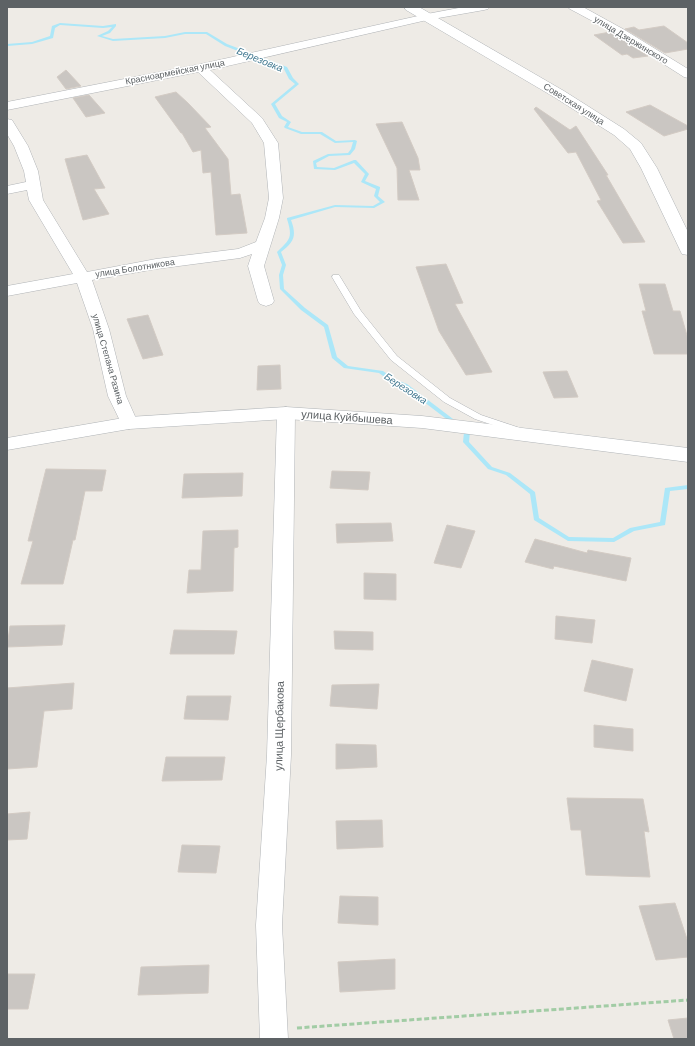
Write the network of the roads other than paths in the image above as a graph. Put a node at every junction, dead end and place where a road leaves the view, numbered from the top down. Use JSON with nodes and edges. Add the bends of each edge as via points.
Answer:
{"nodes":[{"id":1,"x":410,"y":7,"type":"edge"},
{"id":2,"x":484,"y":7,"type":"edge"},
{"id":3,"x":574,"y":7,"type":"edge"},
{"id":4,"x":427,"y":17,"type":"junction"},
{"id":5,"x":201,"y":68,"type":"junction"},
{"id":6,"x":688,"y":74,"type":"edge"},
{"id":7,"x":7,"y":106,"type":"edge"},
{"id":8,"x":7,"y":123,"type":"edge"},
{"id":9,"x":34,"y":185,"type":"junction"},
{"id":10,"x":7,"y":190,"type":"edge"},
{"id":11,"x":263,"y":245,"type":"junction"},
{"id":12,"x":688,"y":250,"type":"edge"},
{"id":13,"x":82,"y":276,"type":"junction"},
{"id":14,"x":336,"y":277,"type":"dead end"},
{"id":15,"x":7,"y":291,"type":"edge"},
{"id":16,"x":266,"y":301,"type":"dead end"},
{"id":17,"x":286,"y":413,"type":"junction"},
{"id":18,"x":129,"y":422,"type":"junction"},
{"id":19,"x":534,"y":436,"type":"junction"},
{"id":20,"x":7,"y":444,"type":"edge"},
{"id":21,"x":688,"y":455,"type":"edge"},
{"id":22,"x":274,"y":1034,"type":"edge"}],
"edges":[{"from":1,"to":4,"type":"street","name":"Советская улица"},
{"from":2,"to":4,"type":"street","name":"Красноармейская улица"},
{"from":3,"to":6,"type":"street","name":"улица Дзержинского"},
{"from":4,"to":5,"type":"street","name":"Красноармейская улица"},
{"from":4,"to":12,"type":"street","name":"Советская улица","via":[[559,94],[619,132],[636,146]]},
{"from":5,"to":7,"type":"street","name":"Красноармейская улица"},
{"from":5,"to":11,"type":"street","via":[[257,121],[271,143],[276,198]]},
{"from":8,"to":9,"type":"street","name":"улица Степана Разина","via":[[21,146]]},
{"from":9,"to":10,"type":"street"},
{"from":9,"to":13,"type":"street","name":"улица Степана Разина","via":[[36,200]]},
{"from":11,"to":13,"type":"street","name":"улица Болотникова","via":[[240,253]]},
{"from":11,"to":16,"type":"street","via":[[256,266]]},
{"from":13,"to":15,"type":"street","name":"улица Болотникова"},
{"from":13,"to":18,"type":"street","name":"улица Степана Разина","via":[[101,330],[117,396]]},
{"from":14,"to":19,"type":"lane","via":[[357,312],[394,358],[447,400],[472,414]]},
{"from":17,"to":18,"type":"street","name":"улица Куйбышева"},
{"from":17,"to":19,"type":"street","name":"улица Куйбышева","via":[[422,422]]},
{"from":17,"to":22,"type":"street","name":"улица Щербакова","via":[[279,755],[269,925]]},
{"from":18,"to":20,"type":"street","name":"улица Куйбышева"},
{"from":19,"to":21,"type":"street","name":"улица Куйбышева"}]}
